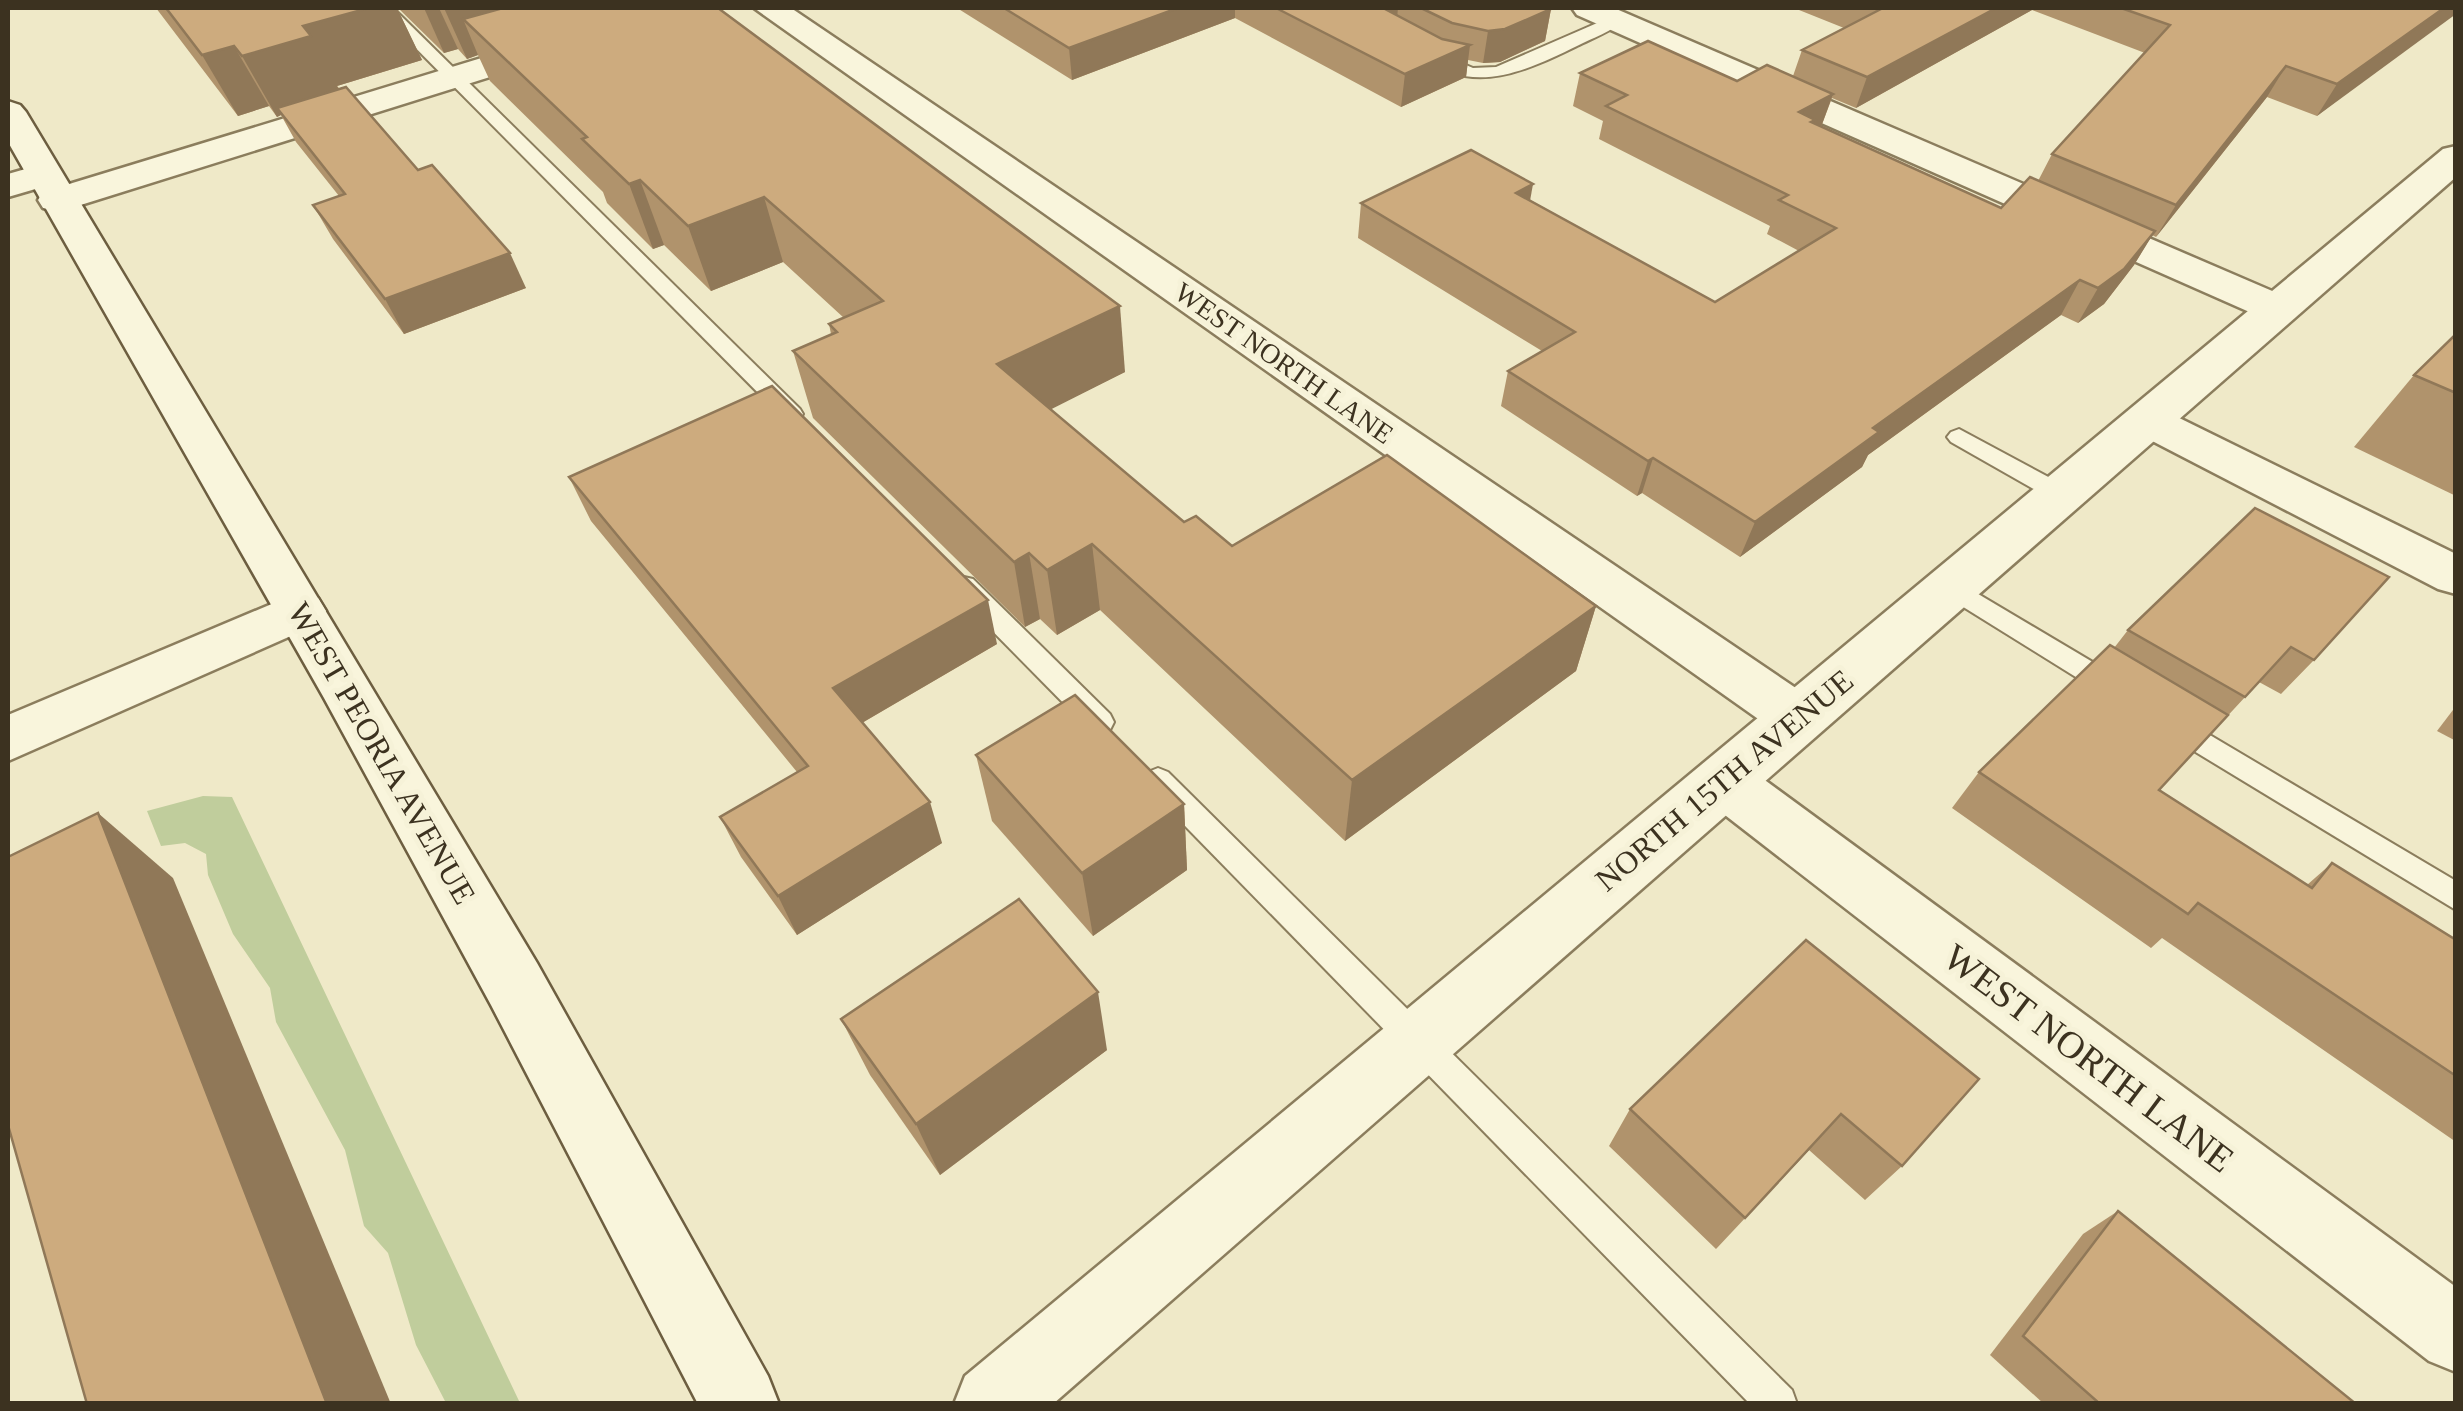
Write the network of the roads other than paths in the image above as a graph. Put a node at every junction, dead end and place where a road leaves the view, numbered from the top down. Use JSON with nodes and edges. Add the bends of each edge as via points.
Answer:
{"nodes":[{"id":1,"x":384,"y":8,"type":"edge"},
{"id":2,"x":677,"y":8,"type":"edge"},
{"id":3,"x":770,"y":8,"type":"edge"},
{"id":4,"x":1602,"y":14,"type":"edge"},
{"id":5,"x":1418,"y":49,"type":"edge"},
{"id":6,"x":455,"y":76,"type":"junction"},
{"id":7,"x":8,"y":112,"type":"edge"},
{"id":8,"x":2456,"y":157,"type":"edge"},
{"id":9,"x":36,"y":187,"type":"edge"},
{"id":10,"x":2278,"y":309,"type":"junction"},
{"id":11,"x":2147,"y":420,"type":"junction"},
{"id":12,"x":1959,"y":437,"type":"dead end"},
{"id":13,"x":817,"y":439,"type":"edge"},
{"id":14,"x":2062,"y":494,"type":"junction"},
{"id":15,"x":943,"y":565,"type":"edge"},
{"id":16,"x":2456,"y":576,"type":"edge"},
{"id":17,"x":1953,"y":588,"type":"junction"},
{"id":18,"x":300,"y":611,"type":"junction"},
{"id":19,"x":1798,"y":718,"type":"junction"},
{"id":20,"x":8,"y":739,"type":"edge"},
{"id":21,"x":1723,"y":782,"type":"junction"},
{"id":22,"x":2456,"y":897,"type":"edge"},
{"id":23,"x":1416,"y":1039,"type":"junction"},
{"id":24,"x":2456,"y":1334,"type":"edge"},
{"id":25,"x":740,"y":1404,"type":"edge"},
{"id":26,"x":993,"y":1404,"type":"edge"},
{"id":27,"x":1778,"y":1404,"type":"edge"}],
"edges":[{"from":1,"to":6,"type":"lane"},
{"from":2,"to":6,"type":"street"},
{"from":3,"to":19,"type":"street","name":"WEST NORTH LANE"},
{"from":4,"to":5,"type":"lane","via":[[1506,69],[1485,74]]},
{"from":4,"to":10,"type":"street"},
{"from":6,"to":9,"type":"street"},
{"from":6,"to":13,"type":"lane"},
{"from":7,"to":9,"type":"street","name":"WEST PEORIA AVENUE"},
{"from":8,"to":10,"type":"street","name":"NORTH 15TH AVENUE"},
{"from":9,"to":18,"type":"street","name":"WEST PEORIA AVENUE"},
{"from":10,"to":11,"type":"street","name":"NORTH 15TH AVENUE"},
{"from":11,"to":14,"type":"street","name":"NORTH 15TH AVENUE"},
{"from":11,"to":16,"type":"street"},
{"from":12,"to":14,"type":"lane"},
{"from":14,"to":17,"type":"street","name":"NORTH 15TH AVENUE"},
{"from":15,"to":23,"type":"lane"},
{"from":17,"to":19,"type":"street","name":"NORTH 15TH AVENUE"},
{"from":17,"to":22,"type":"lane"},
{"from":18,"to":20,"type":"street"},
{"from":18,"to":25,"type":"street","name":"WEST PEORIA AVENUE","via":[[514,984]]},
{"from":19,"to":21,"type":"street","name":"NORTH 15TH AVENUE"},
{"from":21,"to":23,"type":"street","name":"NORTH 15TH AVENUE"},
{"from":21,"to":24,"type":"street","name":"WEST NORTH LANE"},
{"from":23,"to":26,"type":"street","name":"NORTH 15TH AVENUE"},
{"from":23,"to":27,"type":"lane"}]}
